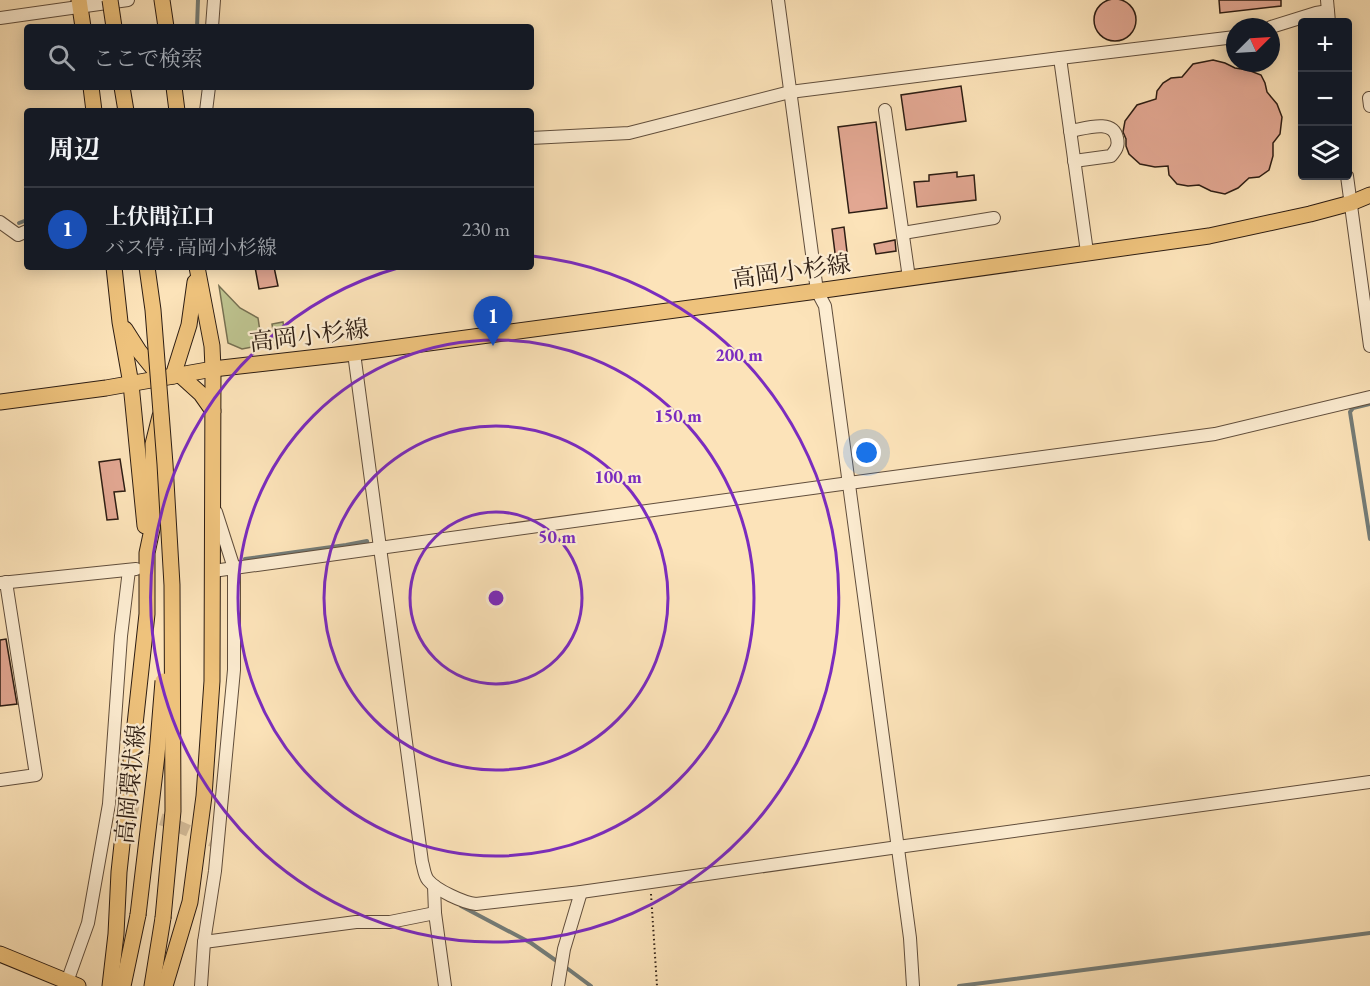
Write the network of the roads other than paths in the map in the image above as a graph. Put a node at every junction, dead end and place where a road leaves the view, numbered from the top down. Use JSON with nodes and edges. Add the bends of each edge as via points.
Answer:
{"nodes":[{"id":1,"x":110,"y":0,"type":"edge"},
{"id":2,"x":128,"y":0,"type":"edge"},
{"id":3,"x":162,"y":0,"type":"edge"},
{"id":4,"x":214,"y":0,"type":"edge"},
{"id":5,"x":778,"y":0,"type":"edge"},
{"id":6,"x":79,"y":3,"type":"edge"},
{"id":7,"x":1328,"y":11,"type":"edge"},
{"id":8,"x":0,"y":18,"type":"edge"},
{"id":9,"x":82,"y":24,"type":"edge"},
{"id":10,"x":114,"y":24,"type":"edge"},
{"id":11,"x":166,"y":24,"type":"edge"},
{"id":12,"x":212,"y":24,"type":"edge"},
{"id":13,"x":1280,"y":24,"type":"edge"},
{"id":14,"x":1226,"y":38,"type":"edge"},
{"id":15,"x":1060,"y":58,"type":"junction"},
{"id":16,"x":91,"y":90,"type":"edge"},
{"id":17,"x":122,"y":90,"type":"edge"},
{"id":18,"x":174,"y":90,"type":"edge"},
{"id":19,"x":209,"y":90,"type":"edge"},
{"id":20,"x":790,"y":92,"type":"junction"},
{"id":21,"x":94,"y":108,"type":"edge"},
{"id":22,"x":126,"y":108,"type":"edge"},
{"id":23,"x":177,"y":108,"type":"edge"},
{"id":24,"x":206,"y":108,"type":"edge"},
{"id":25,"x":885,"y":110,"type":"dead end"},
{"id":26,"x":1070,"y":131,"type":"junction"},
{"id":27,"x":534,"y":138,"type":"edge"},
{"id":28,"x":1074,"y":161,"type":"junction"},
{"id":29,"x":1348,"y":180,"type":"edge"},
{"id":30,"x":1370,"y":195,"type":"edge"},
{"id":31,"x":1351,"y":202,"type":"junction"},
{"id":32,"x":994,"y":218,"type":"dead end"},
{"id":33,"x":0,"y":222,"type":"edge"},
{"id":34,"x":24,"y":232,"type":"edge"},
{"id":35,"x":903,"y":233,"type":"junction"},
{"id":36,"x":1087,"y":252,"type":"junction"},
{"id":37,"x":114,"y":270,"type":"edge"},
{"id":38,"x":147,"y":270,"type":"edge"},
{"id":39,"x":197,"y":270,"type":"edge"},
{"id":40,"x":198,"y":270,"type":"edge"},
{"id":41,"x":909,"y":278,"type":"junction"},
{"id":42,"x":817,"y":291,"type":"junction"},
{"id":43,"x":120,"y":322,"type":"junction"},
{"id":44,"x":1370,"y":346,"type":"edge"},
{"id":45,"x":354,"y":353,"type":"junction"},
{"id":46,"x":213,"y":369,"type":"junction"},
{"id":47,"x":171,"y":377,"type":"junction"},
{"id":48,"x":131,"y":384,"type":"junction"},
{"id":49,"x":1370,"y":397,"type":"edge"},
{"id":50,"x":0,"y":402,"type":"edge"},
{"id":51,"x":213,"y":411,"type":"junction"},
{"id":52,"x":849,"y":483,"type":"junction"},
{"id":53,"x":213,"y":502,"type":"junction"},
{"id":54,"x":380,"y":550,"type":"junction"},
{"id":55,"x":147,"y":560,"type":"junction"},
{"id":56,"x":234,"y":568,"type":"junction"},
{"id":57,"x":129,"y":570,"type":"junction"},
{"id":58,"x":213,"y":571,"type":"junction"},
{"id":59,"x":3,"y":583,"type":"edge"},
{"id":60,"x":172,"y":585,"type":"junction"},
{"id":61,"x":0,"y":780,"type":"edge"},
{"id":62,"x":1370,"y":782,"type":"edge"},
{"id":63,"x":898,"y":847,"type":"junction"},
{"id":64,"x":434,"y":887,"type":"junction"},
{"id":65,"x":581,"y":892,"type":"junction"},
{"id":66,"x":435,"y":914,"type":"junction"},
{"id":67,"x":204,"y":942,"type":"junction"},
{"id":68,"x":0,"y":954,"type":"edge"},
{"id":69,"x":72,"y":984,"type":"edge"},
{"id":70,"x":110,"y":986,"type":"edge"},
{"id":71,"x":123,"y":986,"type":"edge"},
{"id":72,"x":152,"y":986,"type":"edge"},
{"id":73,"x":165,"y":986,"type":"edge"},
{"id":74,"x":201,"y":986,"type":"edge"},
{"id":75,"x":445,"y":986,"type":"edge"},
{"id":76,"x":558,"y":986,"type":"edge"},
{"id":77,"x":913,"y":986,"type":"edge"}],
"edges":[{"from":1,"to":10,"type":"main road","bridge":true},
{"from":2,"to":6,"type":"street"},
{"from":3,"to":11,"type":"main road"},
{"from":4,"to":12,"type":"street"},
{"from":5,"to":20,"type":"street"},
{"from":6,"to":8,"type":"street"},
{"from":6,"to":9,"type":"main road"},
{"from":7,"to":13,"type":"street"},
{"from":14,"to":15,"type":"street"},
{"from":15,"to":20,"type":"street"},
{"from":15,"to":26,"type":"street"},
{"from":16,"to":21,"type":"main road"},
{"from":17,"to":22,"type":"main road"},
{"from":18,"to":23,"type":"main road"},
{"from":19,"to":24,"type":"street"},
{"from":20,"to":27,"type":"street","via":[[628,133]]},
{"from":20,"to":42,"type":"street"},
{"from":25,"to":35,"type":"street"},
{"from":26,"to":28,"type":"street"},
{"from":26,"to":28,"type":"street","via":[[1106,126],[1112,128],[1118,145],[1111,156]]},
{"from":28,"to":36,"type":"street"},
{"from":29,"to":31,"type":"street"},
{"from":30,"to":31,"type":"main road","name":"高岡小杉線"},
{"from":31,"to":36,"type":"main road","name":"高岡小杉線","via":[[1209,236]]},
{"from":31,"to":44,"type":"street"},
{"from":32,"to":35,"type":"street"},
{"from":33,"to":34,"type":"street","via":[[18,235]]},
{"from":35,"to":41,"type":"street"},
{"from":36,"to":41,"type":"main road","name":"高岡小杉線"},
{"from":37,"to":43,"type":"main road"},
{"from":38,"to":60,"type":"main road","name":"高岡環状線","bridge":true},
{"from":39,"to":47,"type":"main road","via":[[189,325]]},
{"from":40,"to":46,"type":"main road"},
{"from":41,"to":42,"type":"main road","name":"高岡小杉線"},
{"from":42,"to":45,"type":"main road","name":"高岡小杉線"},
{"from":42,"to":52,"type":"street","via":[[825,306]]},
{"from":43,"to":47,"type":"main road","via":[[139,351]]},
{"from":43,"to":48,"type":"main road"},
{"from":45,"to":46,"type":"main road","name":"高岡小杉線"},
{"from":45,"to":54,"type":"street"},
{"from":46,"to":47,"type":"main road"},
{"from":46,"to":51,"type":"main road"},
{"from":47,"to":48,"type":"main road"},
{"from":47,"to":51,"type":"main road","via":[[201,394]]},
{"from":47,"to":55,"type":"main road","via":[[153,444],[154,519]]},
{"from":48,"to":50,"type":"main road"},
{"from":48,"to":55,"type":"main road"},
{"from":49,"to":52,"type":"street","via":[[1215,434]]},
{"from":51,"to":53,"type":"main road"},
{"from":52,"to":54,"type":"street"},
{"from":52,"to":63,"type":"street"},
{"from":53,"to":56,"type":"street"},
{"from":53,"to":58,"type":"main road"},
{"from":54,"to":56,"type":"street"},
{"from":54,"to":64,"type":"street","via":[[422,862],[426,878]]},
{"from":55,"to":57,"type":"street"},
{"from":55,"to":70,"type":"main road","via":[[147,614]]},
{"from":56,"to":58,"type":"street"},
{"from":56,"to":67,"type":"street","via":[[234,670],[215,871]]},
{"from":57,"to":59,"type":"street"},
{"from":57,"to":69,"type":"street","via":[[109,804],[88,923]]},
{"from":58,"to":73,"type":"main road","via":[[212,681],[204,796],[190,902]]},
{"from":59,"to":61,"type":"street","via":[[36,775]]},
{"from":60,"to":71,"type":"main road","name":"高岡環状線","bridge":true,"via":[[138,915]]},
{"from":60,"to":72,"type":"main road","name":"高岡環状線","bridge":true,"via":[[173,811]]},
{"from":62,"to":63,"type":"street"},
{"from":63,"to":65,"type":"street"},
{"from":63,"to":77,"type":"street"},
{"from":64,"to":65,"type":"street","via":[[476,904]]},
{"from":64,"to":66,"type":"street"},
{"from":65,"to":76,"type":"street"},
{"from":66,"to":67,"type":"street"},
{"from":66,"to":75,"type":"street"},
{"from":67,"to":74,"type":"street"},
{"from":68,"to":69,"type":"main road"}]}
